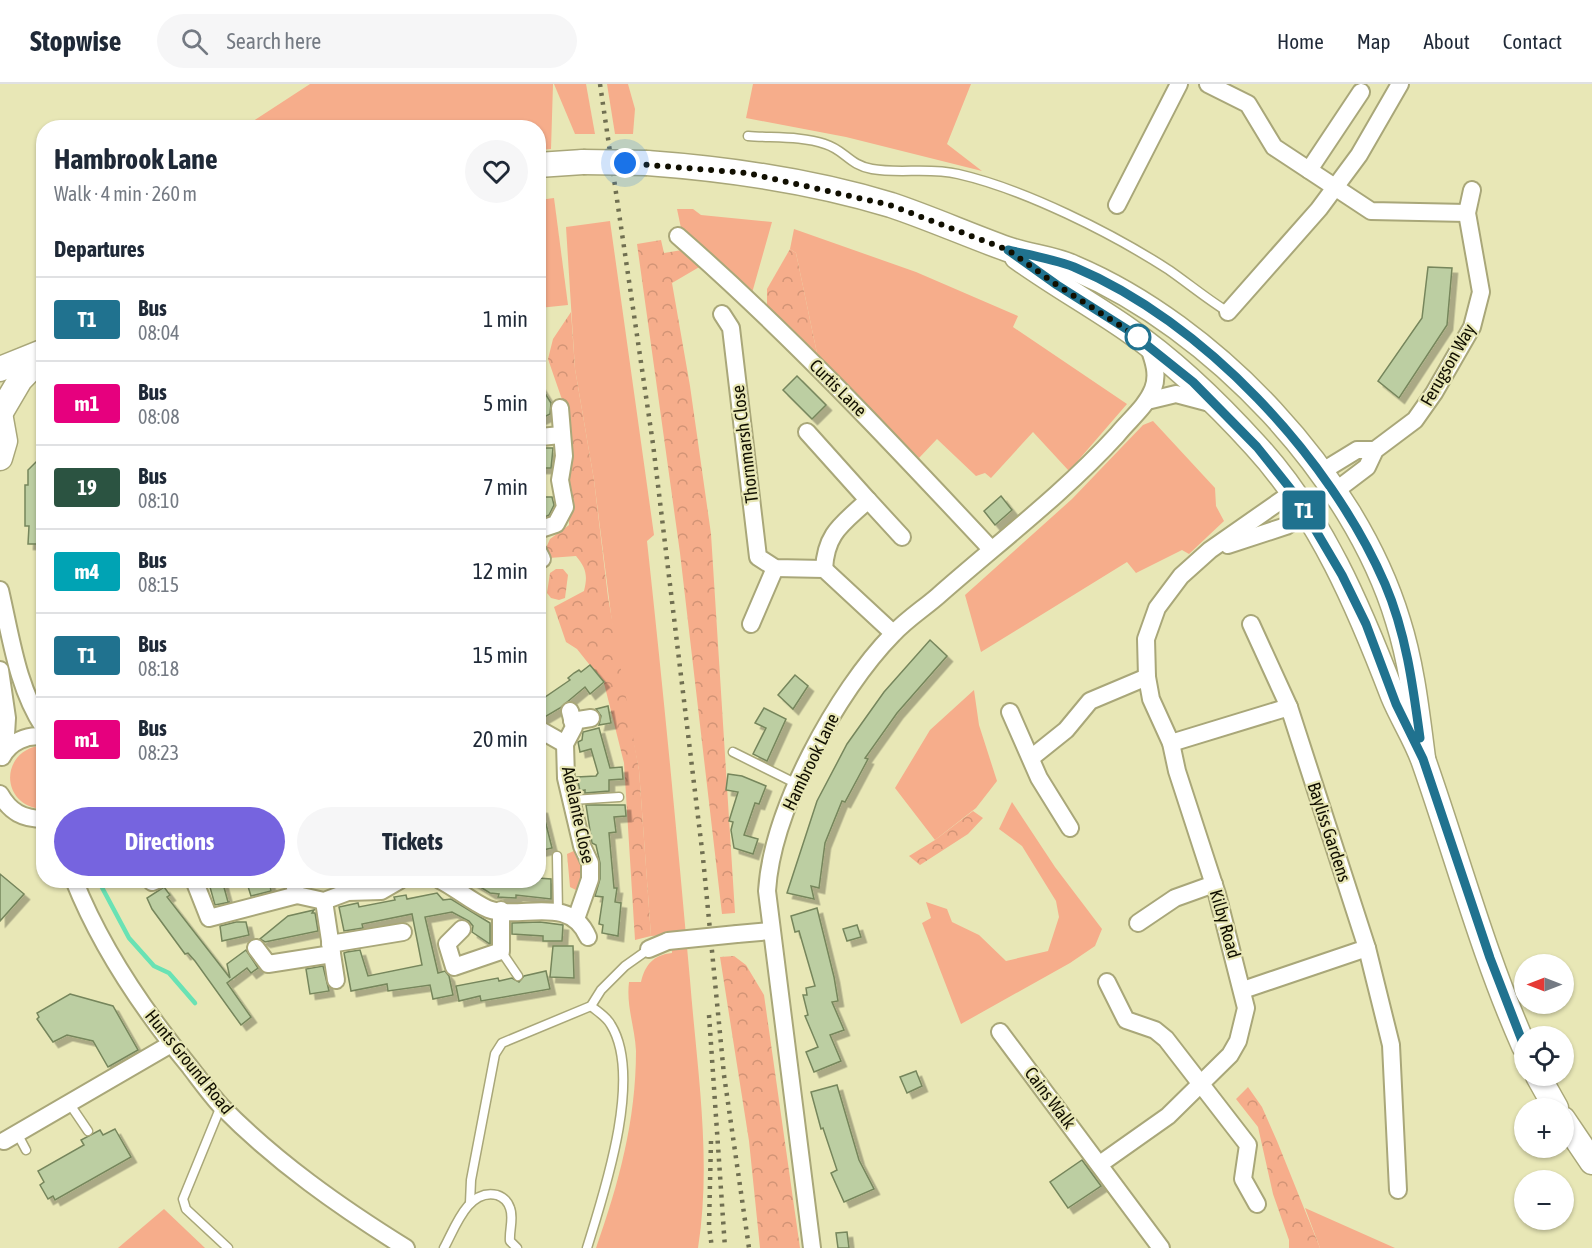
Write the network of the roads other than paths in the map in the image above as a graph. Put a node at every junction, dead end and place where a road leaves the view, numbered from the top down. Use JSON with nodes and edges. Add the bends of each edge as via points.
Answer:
{"nodes":[{"id":1,"x":1179,"y":84,"type":"edge"},
{"id":2,"x":1208,"y":84,"type":"edge"},
{"id":3,"x":1399,"y":84,"type":"edge"},
{"id":4,"x":1361,"y":92,"type":"dead end"},
{"id":5,"x":748,"y":136,"type":"dead end"},
{"id":6,"x":546,"y":164,"type":"edge"},
{"id":7,"x":1309,"y":170,"type":"junction"},
{"id":8,"x":1336,"y":187,"type":"junction"},
{"id":9,"x":1472,"y":190,"type":"dead end"},
{"id":10,"x":1117,"y":205,"type":"dead end"},
{"id":11,"x":1467,"y":213,"type":"junction"},
{"id":12,"x":678,"y":236,"type":"dead end"},
{"id":13,"x":1008,"y":250,"type":"junction"},
{"id":14,"x":1228,"y":312,"type":"joint"},
{"id":15,"x":722,"y":315,"type":"dead end"},
{"id":16,"x":1148,"y":345,"type":"junction"},
{"id":17,"x":36,"y":356,"type":"edge"},
{"id":18,"x":36,"y":362,"type":"edge"},
{"id":19,"x":0,"y":369,"type":"edge"},
{"id":20,"x":1147,"y":401,"type":"junction"},
{"id":21,"x":1218,"y":406,"type":"junction"},
{"id":22,"x":560,"y":408,"type":"dead end"},
{"id":23,"x":0,"y":413,"type":"edge"},
{"id":24,"x":807,"y":432,"type":"dead end"},
{"id":25,"x":561,"y":435,"type":"junction"},
{"id":26,"x":546,"y":436,"type":"edge"},
{"id":27,"x":1375,"y":450,"type":"junction"},
{"id":28,"x":0,"y":458,"type":"edge"},
{"id":29,"x":1313,"y":493,"type":"junction"},
{"id":30,"x":868,"y":500,"type":"junction"},
{"id":31,"x":546,"y":527,"type":"edge"},
{"id":32,"x":902,"y":537,"type":"dead end"},
{"id":33,"x":991,"y":549,"type":"junction"},
{"id":34,"x":1210,"y":550,"type":"junction"},
{"id":35,"x":775,"y":568,"type":"junction"},
{"id":36,"x":824,"y":569,"type":"junction"},
{"id":37,"x":0,"y":590,"type":"edge"},
{"id":38,"x":751,"y":624,"type":"dead end"},
{"id":39,"x":1251,"y":624,"type":"dead end"},
{"id":40,"x":893,"y":633,"type":"junction"},
{"id":41,"x":0,"y":670,"type":"edge"},
{"id":42,"x":1146,"y":677,"type":"junction"},
{"id":43,"x":1289,"y":707,"type":"junction"},
{"id":44,"x":1010,"y":712,"type":"dead end"},
{"id":45,"x":36,"y":716,"type":"edge"},
{"id":46,"x":591,"y":718,"type":"dead end"},
{"id":47,"x":546,"y":733,"type":"edge"},
{"id":48,"x":36,"y":737,"type":"edge"},
{"id":49,"x":1171,"y":743,"type":"junction"},
{"id":50,"x":565,"y":744,"type":"junction"},
{"id":51,"x":733,"y":752,"type":"dead end"},
{"id":52,"x":3,"y":756,"type":"edge"},
{"id":53,"x":1031,"y":758,"type":"junction"},
{"id":54,"x":1423,"y":759,"type":"junction"},
{"id":55,"x":797,"y":784,"type":"junction"},
{"id":56,"x":619,"y":797,"type":"dead end"},
{"id":57,"x":572,"y":800,"type":"junction"},
{"id":58,"x":2,"y":801,"type":"edge"},
{"id":59,"x":36,"y":819,"type":"edge"},
{"id":60,"x":1070,"y":828,"type":"dead end"},
{"id":61,"x":557,"y":856,"type":"dead end"},
{"id":62,"x":1214,"y":884,"type":"junction"},
{"id":63,"x":77,"y":888,"type":"edge"},
{"id":64,"x":197,"y":888,"type":"edge"},
{"id":65,"x":295,"y":888,"type":"edge"},
{"id":66,"x":386,"y":888,"type":"edge"},
{"id":67,"x":453,"y":888,"type":"edge"},
{"id":68,"x":324,"y":901,"type":"junction"},
{"id":69,"x":501,"y":910,"type":"junction"},
{"id":70,"x":558,"y":914,"type":"junction"},
{"id":71,"x":576,"y":919,"type":"junction"},
{"id":72,"x":1138,"y":923,"type":"dead end"},
{"id":73,"x":462,"y":929,"type":"dead end"},
{"id":74,"x":771,"y":931,"type":"junction"},
{"id":75,"x":403,"y":932,"type":"dead end"},
{"id":76,"x":588,"y":937,"type":"dead end"},
{"id":77,"x":256,"y":948,"type":"dead end"},
{"id":78,"x":1367,"y":948,"type":"junction"},
{"id":79,"x":331,"y":949,"type":"junction"},
{"id":80,"x":649,"y":949,"type":"joint"},
{"id":81,"x":501,"y":951,"type":"junction"},
{"id":82,"x":518,"y":976,"type":"dead end"},
{"id":83,"x":336,"y":980,"type":"dead end"},
{"id":84,"x":1107,"y":982,"type":"dead end"},
{"id":85,"x":1243,"y":990,"type":"junction"},
{"id":86,"x":591,"y":1006,"type":"junction"},
{"id":87,"x":1516,"y":1026,"type":"edge"},
{"id":88,"x":1000,"y":1032,"type":"dead end"},
{"id":89,"x":171,"y":1044,"type":"junction"},
{"id":90,"x":1202,"y":1083,"type":"junction"},
{"id":91,"x":69,"y":1103,"type":"junction"},
{"id":92,"x":221,"y":1105,"type":"junction"},
{"id":93,"x":88,"y":1131,"type":"dead end"},
{"id":94,"x":1574,"y":1135,"type":"edge"},
{"id":95,"x":11,"y":1137,"type":"joint"},
{"id":96,"x":26,"y":1150,"type":"dead end"},
{"id":97,"x":1592,"y":1162,"type":"edge"},
{"id":98,"x":1100,"y":1164,"type":"junction"},
{"id":99,"x":1398,"y":1190,"type":"dead end"},
{"id":100,"x":470,"y":1203,"type":"junction"},
{"id":101,"x":1257,"y":1204,"type":"dead end"},
{"id":102,"x":228,"y":1248,"type":"edge"},
{"id":103,"x":406,"y":1248,"type":"edge"},
{"id":104,"x":444,"y":1248,"type":"edge"},
{"id":105,"x":516,"y":1248,"type":"edge"},
{"id":106,"x":587,"y":1248,"type":"edge"},
{"id":107,"x":812,"y":1248,"type":"edge"},
{"id":108,"x":1161,"y":1248,"type":"edge"}],
"edges":[{"from":1,"to":10,"type":"street"},
{"from":2,"to":7,"type":"street","via":[[1248,104],[1274,147]]},
{"from":3,"to":8,"type":"street"},
{"from":4,"to":7,"type":"street"},
{"from":5,"to":14,"type":"lane","via":[[809,140],[843,153],[855,166],[957,174],[1014,190],[1135,250]]},
{"from":6,"to":13,"type":"street","bridge":true,"via":[[646,163],[747,173],[890,205]]},
{"from":7,"to":8,"type":"street"},
{"from":8,"to":11,"type":"street","via":[[1371,211]]},
{"from":8,"to":14,"type":"street"},
{"from":9,"to":11,"type":"street","name":"Ferugson Way"},
{"from":11,"to":27,"type":"street","name":"Ferugson Way","via":[[1481,291],[1472,327],[1415,420]]},
{"from":12,"to":33,"type":"street","name":"Curtis Lane","via":[[777,326]]},
{"from":13,"to":16,"type":"street"},
{"from":13,"to":29,"type":"street","via":[[1065,264],[1108,285],[1190,338],[1272,414]]},
{"from":15,"to":35,"type":"street","name":"Thornmarsh Close","via":[[731,328],[758,557]]},
{"from":16,"to":20,"type":"street","name":"Hambrook Lane","via":[[1155,381]]},
{"from":16,"to":21,"type":"street"},
{"from":17,"to":19,"type":"street"},
{"from":18,"to":23,"type":"street"},
{"from":20,"to":21,"type":"street","via":[[1176,394]]},
{"from":20,"to":33,"type":"street","name":"Hambrook Lane","via":[[1095,459]]},
{"from":21,"to":29,"type":"street","via":[[1257,447]]},
{"from":22,"to":25,"type":"street"},
{"from":23,"to":28,"type":"street","via":[[5,441]]},
{"from":24,"to":30,"type":"street"},
{"from":25,"to":26,"type":"street"},
{"from":25,"to":31,"type":"street","via":[[564,456],[560,480],[565,507],[556,524]]},
{"from":27,"to":29,"type":"street","name":"Ferugson Way","via":[[1367,468]]},
{"from":27,"to":29,"type":"street","name":"Ferugson Way","via":[[1357,450]]},
{"from":29,"to":34,"type":"street","name":"Kilby Road"},
{"from":29,"to":34,"type":"street","name":"Kilby Road","via":[[1286,526]]},
{"from":29,"to":54,"type":"street","via":[[1342,575]]},
{"from":29,"to":54,"type":"street","via":[[1367,547],[1398,621],[1412,677]]},
{"from":30,"to":32,"type":"street"},
{"from":30,"to":36,"type":"street","via":[[835,530],[825,549]]},
{"from":33,"to":40,"type":"street","name":"Hambrook Lane"},
{"from":34,"to":42,"type":"street","name":"Kilby Road","via":[[1181,576],[1158,608],[1146,639]]},
{"from":35,"to":36,"type":"street"},
{"from":35,"to":38,"type":"street"},
{"from":36,"to":40,"type":"street"},
{"from":37,"to":45,"type":"street","via":[[22,684]]},
{"from":39,"to":43,"type":"street","name":"Bayliss Gardens"},
{"from":40,"to":55,"type":"street","name":"Hambrook Lane","via":[[835,712]]},
{"from":41,"to":52,"type":"street","via":[[7,718]]},
{"from":42,"to":49,"type":"street","name":"Kilby Road","via":[[1151,699]]},
{"from":42,"to":53,"type":"street","via":[[1090,701],[1066,730]]},
{"from":43,"to":49,"type":"street"},
{"from":43,"to":78,"type":"street","name":"Bayliss Gardens"},
{"from":44,"to":53,"type":"street"},
{"from":46,"to":50,"type":"street","name":"Adelante Close","via":[[571,716],[574,727]]},
{"from":47,"to":50,"type":"street","name":"Adelante Close"},
{"from":48,"to":52,"type":"street","via":[[26,738]]},
{"from":49,"to":62,"type":"street","name":"Kilby Road"},
{"from":50,"to":57,"type":"street","name":"Adelante Close","via":[[566,778]]},
{"from":51,"to":55,"type":"lane"},
{"from":53,"to":60,"type":"street"},
{"from":54,"to":87,"type":"street"},
{"from":55,"to":74,"type":"street","name":"Hambrook Lane","via":[[768,870]]},
{"from":56,"to":57,"type":"lane"},
{"from":57,"to":71,"type":"street","name":"Adelante Close","via":[[582,846],[590,863],[590,879]]},
{"from":58,"to":59,"type":"street","via":[[16,814]]},
{"from":61,"to":70,"type":"lane"},
{"from":62,"to":72,"type":"street","via":[[1175,897]]},
{"from":62,"to":85,"type":"street","name":"Kilby Road"},
{"from":63,"to":89,"type":"street","name":"Hunts Ground Road","via":[[131,988]]},
{"from":64,"to":65,"type":"street","via":[[209,918]]},
{"from":65,"to":68,"type":"street"},
{"from":66,"to":68,"type":"street","via":[[348,892]]},
{"from":67,"to":69,"type":"street","via":[[488,909]]},
{"from":68,"to":79,"type":"street"},
{"from":69,"to":70,"type":"street"},
{"from":69,"to":81,"type":"street"},
{"from":70,"to":71,"type":"street"},
{"from":71,"to":76,"type":"street"},
{"from":73,"to":81,"type":"street","via":[[447,945],[454,967]]},
{"from":74,"to":80,"type":"street","bridge":true,"via":[[668,941]]},
{"from":74,"to":107,"type":"street","name":"Hambrook Lane"},
{"from":75,"to":79,"type":"street"},
{"from":77,"to":79,"type":"street","via":[[268,964]]},
{"from":78,"to":85,"type":"street"},
{"from":78,"to":99,"type":"street","name":"Bayliss Gardens","via":[[1391,1045]]},
{"from":79,"to":83,"type":"street"},
{"from":80,"to":86,"type":"lane","via":[[625,966]]},
{"from":81,"to":82,"type":"lane"},
{"from":84,"to":90,"type":"street","via":[[1126,1020],[1155,1030],[1166,1039]]},
{"from":85,"to":90,"type":"street","name":"Kilby Road","via":[[1246,1008],[1238,1041],[1230,1055]]},
{"from":86,"to":100,"type":"lane","via":[[502,1043],[495,1054]]},
{"from":86,"to":106,"type":"lane","via":[[614,1030],[624,1080],[616,1140]]},
{"from":88,"to":98,"type":"street","name":"Cains Walk"},
{"from":89,"to":91,"type":"street"},
{"from":89,"to":92,"type":"street","name":"Hunts Ground Road"},
{"from":90,"to":98,"type":"street","name":"Kilby Road","via":[[1168,1116]]},
{"from":90,"to":101,"type":"street","via":[[1248,1145],[1243,1179]]},
{"from":91,"to":93,"type":"lane"},
{"from":91,"to":95,"type":"street"},
{"from":92,"to":102,"type":"lane","via":[[183,1199],[186,1209]]},
{"from":92,"to":103,"type":"street","name":"Hunts Ground Road","via":[[300,1176]]},
{"from":94,"to":97,"type":"street"},
{"from":95,"to":96,"type":"lane"},
{"from":98,"to":108,"type":"street"},
{"from":100,"to":104,"type":"lane"},
{"from":100,"to":105,"type":"lane","via":[[489,1194],[508,1202],[512,1210],[510,1241]]}]}
